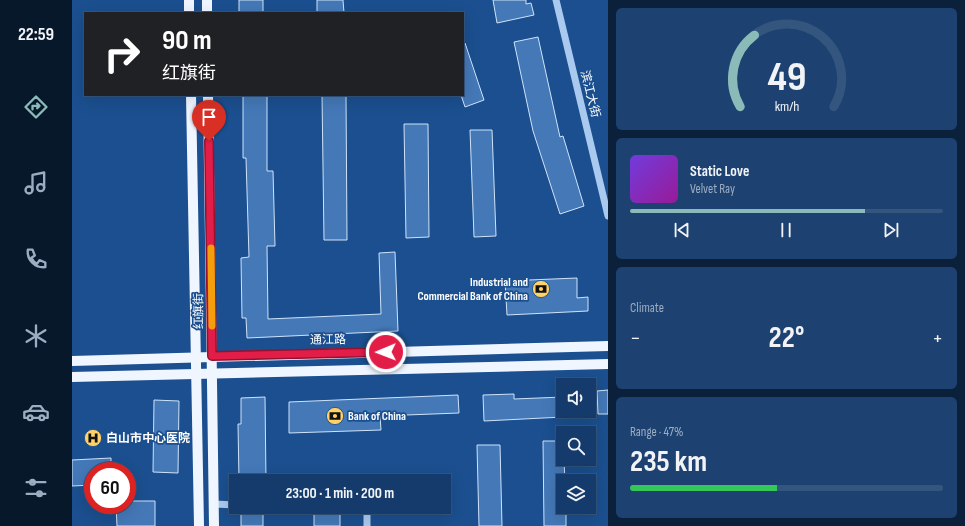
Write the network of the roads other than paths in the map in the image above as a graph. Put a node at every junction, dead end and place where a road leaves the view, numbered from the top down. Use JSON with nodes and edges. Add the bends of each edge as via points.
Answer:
{"nodes":[{"id":1,"x":189,"y":0,"type":"edge"},
{"id":2,"x":207,"y":0,"type":"edge"},
{"id":3,"x":556,"y":0,"type":"edge"},
{"id":4,"x":189,"y":12,"type":"edge"},
{"id":5,"x":207,"y":12,"type":"edge"},
{"id":6,"x":191,"y":96,"type":"edge"},
{"id":7,"x":208,"y":96,"type":"edge"},
{"id":8,"x":608,"y":216,"type":"edge"},
{"id":9,"x":608,"y":346,"type":"edge"},
{"id":10,"x":196,"y":356,"type":"junction"},
{"id":11,"x":212,"y":356,"type":"junction"},
{"id":12,"x":72,"y":361,"type":"edge"},
{"id":13,"x":608,"y":364,"type":"edge"},
{"id":14,"x":196,"y":373,"type":"junction"},
{"id":15,"x":211,"y":373,"type":"junction"},
{"id":16,"x":72,"y":377,"type":"edge"},
{"id":17,"x":214,"y":504,"type":"junction"},
{"id":18,"x":229,"y":505,"type":"edge"},
{"id":19,"x":367,"y":514,"type":"edge"},
{"id":20,"x":200,"y":526,"type":"edge"},
{"id":21,"x":214,"y":526,"type":"edge"},
{"id":22,"x":367,"y":526,"type":"edge"}],
"edges":[{"from":1,"to":4,"type":"main road"},
{"from":2,"to":5,"type":"main road"},
{"from":3,"to":8,"type":"street","name":"滨江大街"},
{"from":6,"to":10,"type":"main road"},
{"from":7,"to":11,"type":"main road","name":"红旗街"},
{"from":9,"to":11,"type":"main road","name":"通江路"},
{"from":10,"to":11,"type":"main road","name":"通江路"},
{"from":10,"to":12,"type":"main road","name":"通江路"},
{"from":10,"to":14,"type":"main road"},
{"from":11,"to":15,"type":"main road","name":"红旗街"},
{"from":13,"to":15,"type":"main road"},
{"from":14,"to":15,"type":"main road"},
{"from":14,"to":16,"type":"main road"},
{"from":14,"to":20,"type":"main road"},
{"from":15,"to":17,"type":"main road","name":"红旗街"},
{"from":17,"to":18,"type":"street"},
{"from":17,"to":21,"type":"main road","name":"红旗街"},
{"from":19,"to":22,"type":"street"}]}
